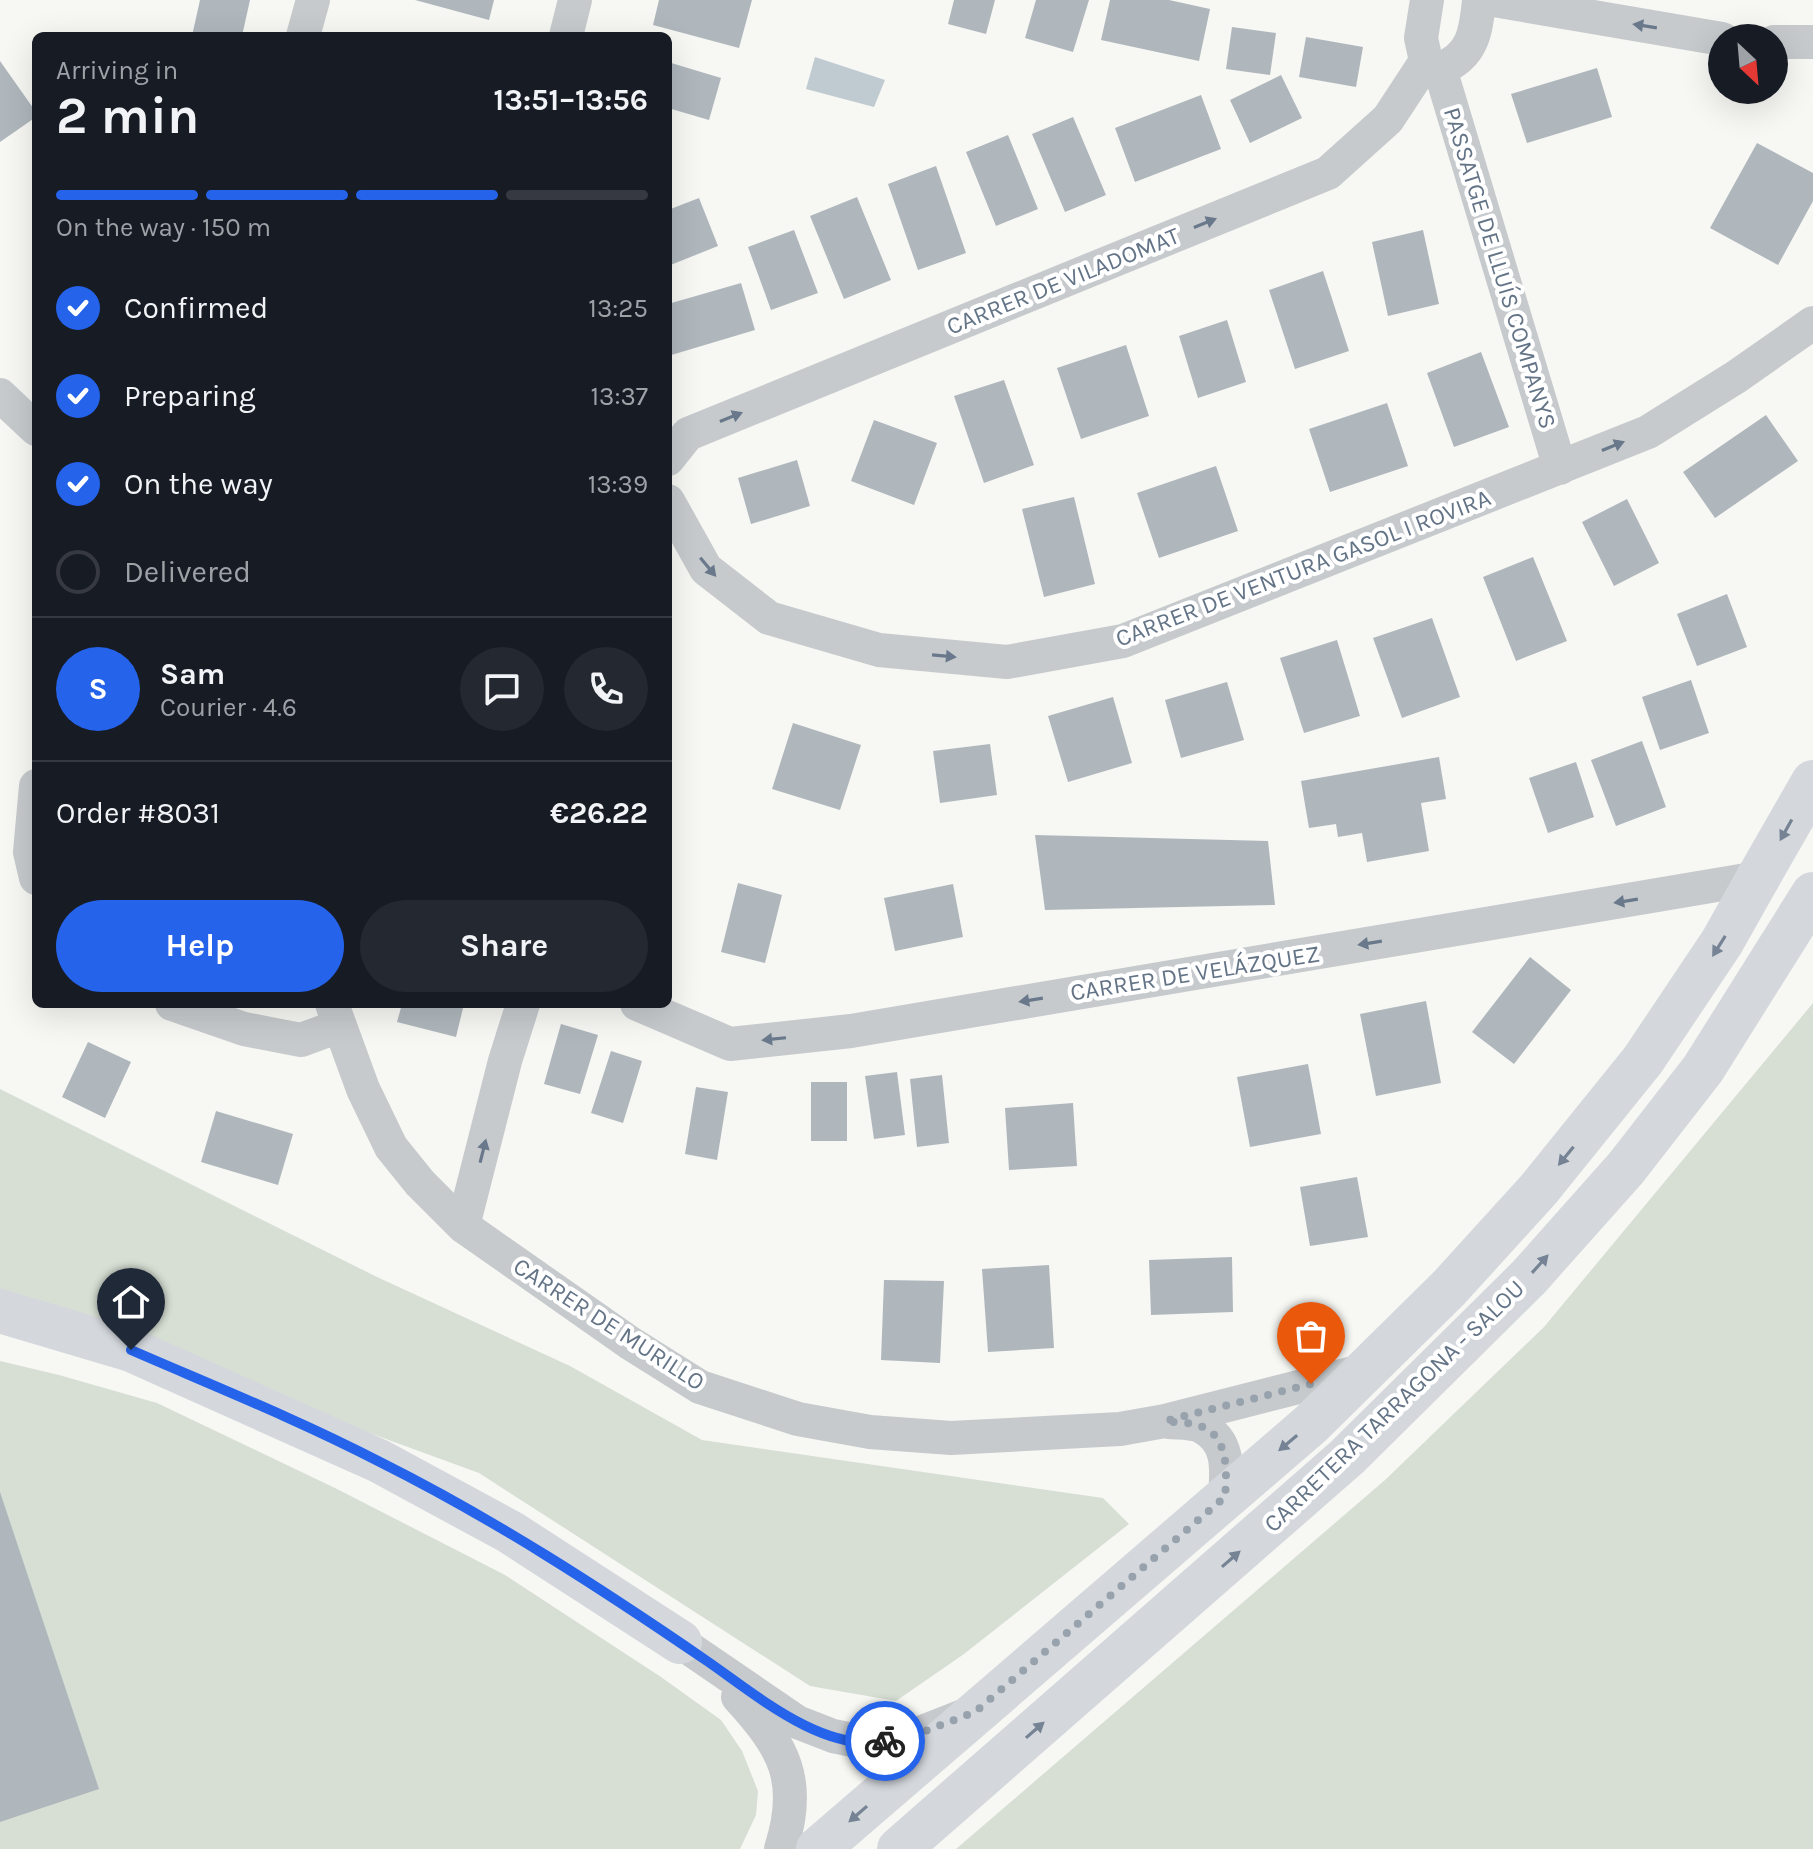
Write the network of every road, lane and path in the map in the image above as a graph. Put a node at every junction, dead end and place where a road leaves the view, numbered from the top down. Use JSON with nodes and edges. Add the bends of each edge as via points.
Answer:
{"nodes":[{"id":1,"x":313,"y":0,"type":"edge"},
{"id":2,"x":575,"y":0,"type":"edge"},
{"id":3,"x":1427,"y":0,"type":"edge"},
{"id":4,"x":1479,"y":0,"type":"edge"},
{"id":5,"x":1494,"y":0,"type":"edge"},
{"id":6,"x":304,"y":32,"type":"edge"},
{"id":7,"x":567,"y":32,"type":"edge"},
{"id":8,"x":1708,"y":37,"type":"edge"},
{"id":9,"x":1788,"y":42,"type":"edge"},
{"id":10,"x":1813,"y":42,"type":"edge"},
{"id":11,"x":1433,"y":65,"type":"junction"},
{"id":12,"x":1813,"y":323,"type":"edge"},
{"id":13,"x":0,"y":395,"type":"edge"},
{"id":14,"x":32,"y":425,"type":"edge"},
{"id":15,"x":672,"y":454,"type":"edge"},
{"id":16,"x":1560,"y":468,"type":"junction"},
{"id":17,"x":672,"y":508,"type":"edge"},
{"id":18,"x":1813,"y":782,"type":"edge"},
{"id":19,"x":32,"y":830,"type":"edge"},
{"id":20,"x":32,"y":861,"type":"edge"},
{"id":21,"x":1758,"y":878,"type":"junction"},
{"id":22,"x":1813,"y":894,"type":"edge"},
{"id":23,"x":1813,"y":950,"type":"edge"},
{"id":24,"x":184,"y":1008,"type":"edge"},
{"id":25,"x":522,"y":1008,"type":"edge"},
{"id":26,"x":646,"y":1008,"type":"edge"},
{"id":27,"x":335,"y":1015,"type":"edge"},
{"id":28,"x":1626,"y":1168,"type":"junction"},
{"id":29,"x":463,"y":1226,"type":"junction"},
{"id":30,"x":0,"y":1311,"type":"edge"},
{"id":31,"x":1369,"y":1369,"type":"junction"},
{"id":32,"x":1165,"y":1421,"type":"junction"},
{"id":33,"x":1225,"y":1497,"type":"junction"},
{"id":34,"x":680,"y":1642,"type":"junction"},
{"id":35,"x":975,"y":1712,"type":"junction"},
{"id":36,"x":781,"y":1849,"type":"edge"},
{"id":37,"x":818,"y":1849,"type":"edge"},
{"id":38,"x":899,"y":1849,"type":"edge"}],
"edges":[{"from":1,"to":6,"type":"street"},
{"from":2,"to":7,"type":"street"},
{"from":3,"to":11,"type":"street","name":"PASSATGE DE LLUÍS COMPANYS","via":[[1421,38]]},
{"from":4,"to":11,"type":"street","name":"CARRER DE VILADOMAT","via":[[1470,45],[1456,62]]},
{"from":8,"to":5,"type":"street","one_way":true},
{"from":9,"to":10,"type":"street"},
{"from":15,"to":11,"type":"street","name":"CARRER DE VILADOMAT","one_way":true,"via":[[688,434],[1328,173],[1388,119]]},
{"from":11,"to":16,"type":"street","name":"PASSATGE DE LLUÍS COMPANYS"},
{"from":16,"to":12,"type":"street","name":"CARRER DE VENTURA GASOL I ROVIRA","one_way":true,"via":[[1648,432]]},
{"from":13,"to":14,"type":"street"},
{"from":17,"to":16,"type":"street","name":"CARRER DE VENTURA GASOL I ROVIRA","one_way":true,"via":[[706,569],[769,618],[879,650],[1007,662],[1123,641]]},
{"from":18,"to":21,"type":"main road","name":"CARRETERA TARRAGONA - SALOU","one_way":true},
{"from":19,"to":20,"type":"street"},
{"from":21,"to":26,"type":"street","name":"CARRER DE VELÁZQUEZ","one_way":true,"via":[[851,1031],[730,1044]]},
{"from":21,"to":31,"type":"main road","name":"CARRETERA TARRAGONA - SALOU","one_way":true,"via":[[1643,1060],[1539,1189]]},
{"from":22,"to":28,"type":"main road","name":"CARRETERA TARRAGONA - SALOU","via":[[1703,1069]]},
{"from":23,"to":28,"type":"main road","via":[[1720,1081]]},
{"from":24,"to":27,"type":"street","via":[[244,1029],[301,1040]]},
{"from":29,"to":25,"type":"street","one_way":true},
{"from":27,"to":29,"type":"street","name":"CARRER DE MURILLO","via":[[391,1147]]},
{"from":38,"to":28,"type":"main road","name":"CARRETERA TARRAGONA - SALOU","one_way":true,"via":[[1347,1457],[1529,1277]]},
{"from":29,"to":32,"type":"street","name":"CARRER DE MURILLO","via":[[700,1387],[798,1419],[870,1432],[951,1438],[1092,1432]]},
{"from":30,"to":34,"type":"main road","via":[[131,1350],[379,1461],[510,1532]]},
{"from":31,"to":32,"type":"street","name":"CARRER DE MURILLO"},
{"from":31,"to":33,"type":"main road","name":"CARRETERA TARRAGONA - SALOU","one_way":true},
{"from":32,"to":33,"type":"street","name":"CARRER DE MURILLO","via":[[1200,1425],[1220,1441],[1227,1466]]},
{"from":33,"to":35,"type":"main road","name":"CARRETERA TARRAGONA - SALOU"},
{"from":34,"to":35,"type":"street","via":[[797,1722],[833,1736],[872,1744],[912,1736]]},
{"from":34,"to":36,"type":"street","via":[[733,1692],[779,1747],[789,1778]]},
{"from":35,"to":37,"type":"main road","name":"CARRETERA TARRAGONA - SALOU","one_way":true}]}
